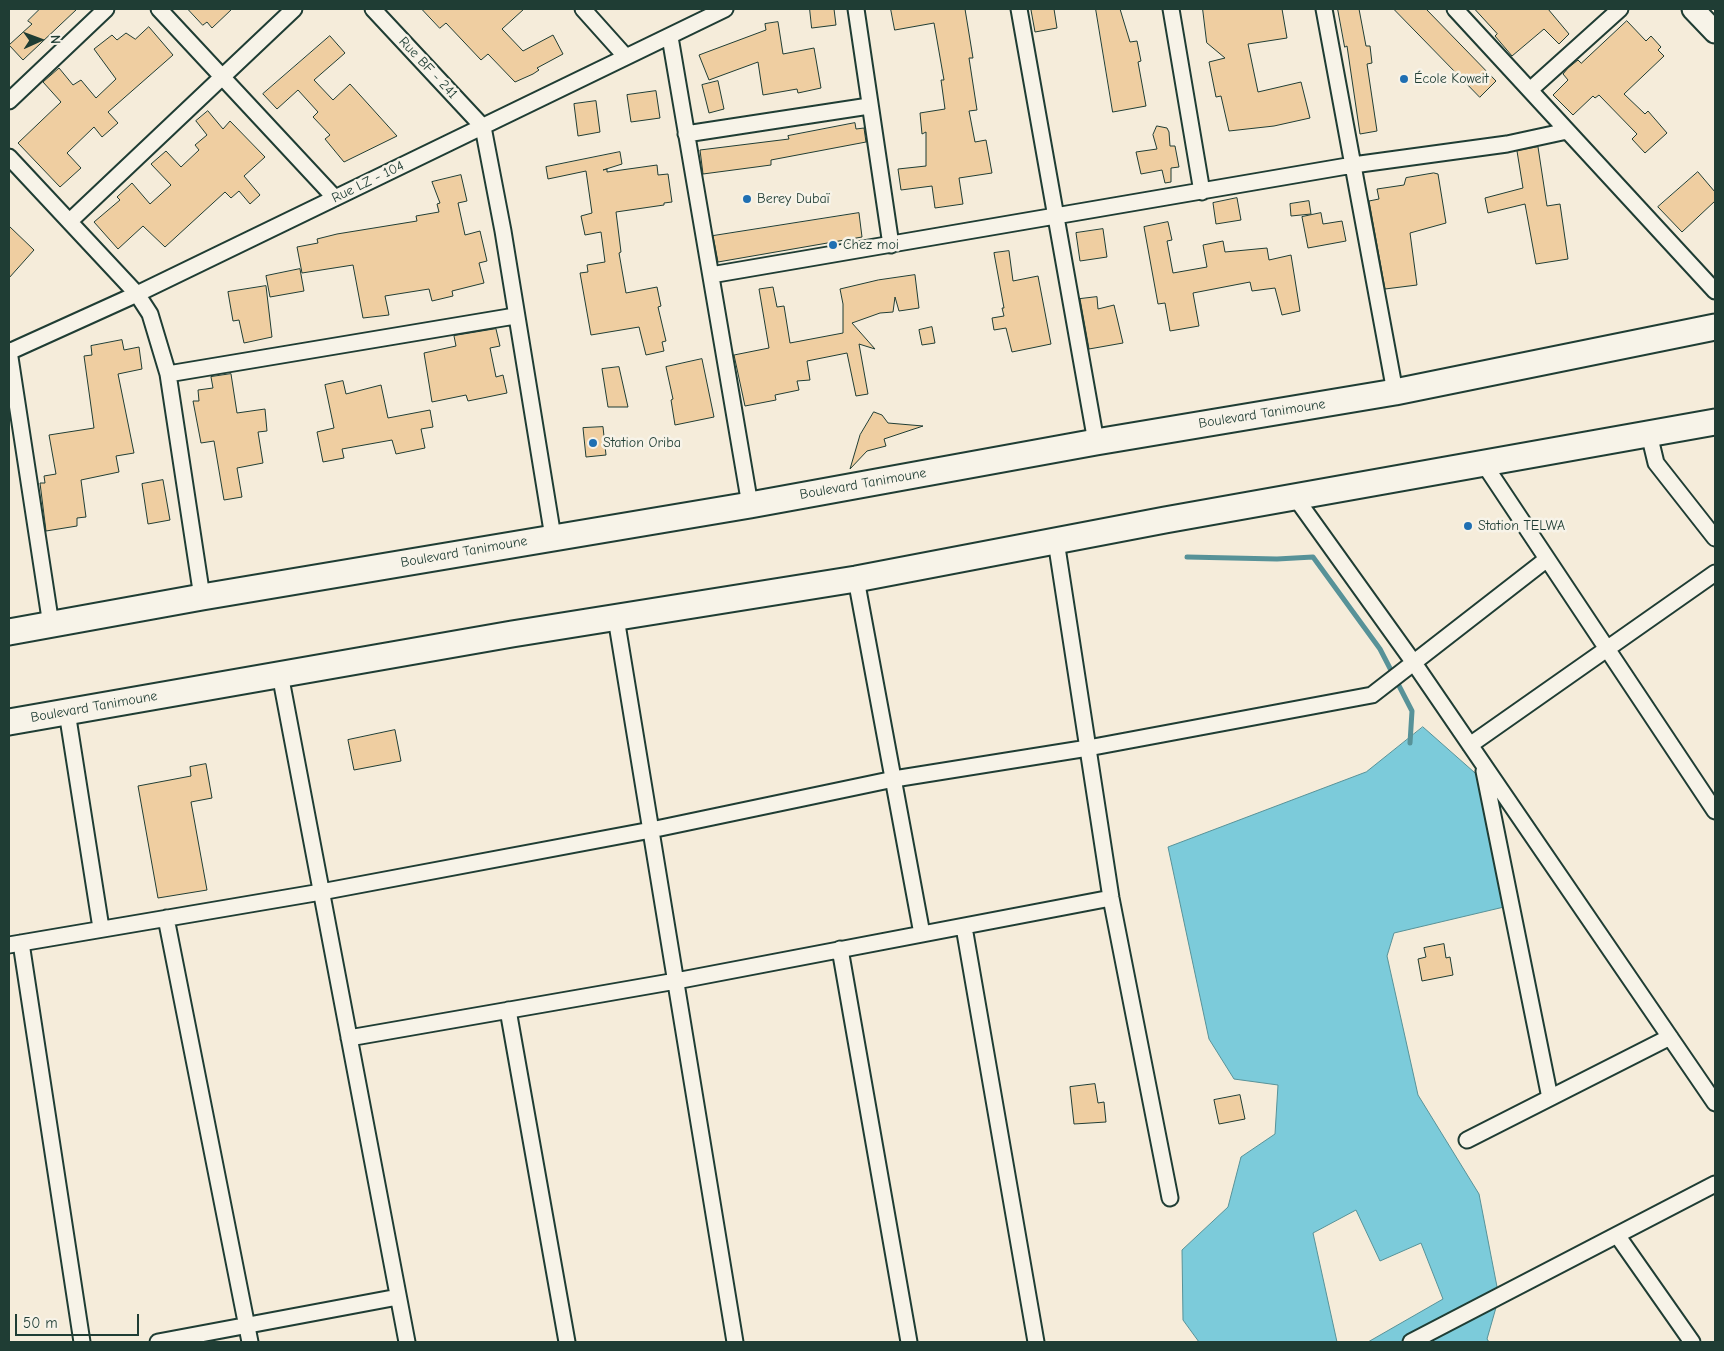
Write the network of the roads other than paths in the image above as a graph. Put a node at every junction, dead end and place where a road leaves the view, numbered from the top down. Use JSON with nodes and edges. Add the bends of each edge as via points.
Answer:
{"nodes":[{"id":1,"x":106,"y":9,"type":"edge"},
{"id":2,"x":159,"y":9,"type":"edge"},
{"id":3,"x":294,"y":9,"type":"edge"},
{"id":4,"x":373,"y":9,"type":"edge"},
{"id":5,"x":583,"y":9,"type":"edge"},
{"id":6,"x":725,"y":9,"type":"edge"},
{"id":7,"x":856,"y":9,"type":"edge"},
{"id":8,"x":1019,"y":9,"type":"edge"},
{"id":9,"x":1171,"y":9,"type":"edge"},
{"id":10,"x":1324,"y":9,"type":"edge"},
{"id":11,"x":1455,"y":9,"type":"edge"},
{"id":12,"x":1620,"y":9,"type":"edge"},
{"id":13,"x":1693,"y":9,"type":"edge"},
{"id":14,"x":1715,"y":32,"type":"edge"},
{"id":15,"x":670,"y":37,"type":"junction"},
{"id":16,"x":626,"y":57,"type":"junction"},
{"id":17,"x":223,"y":75,"type":"junction"},
{"id":18,"x":1530,"y":90,"type":"junction"},
{"id":19,"x":9,"y":101,"type":"edge"},
{"id":20,"x":869,"y":106,"type":"junction"},
{"id":21,"x":483,"y":127,"type":"junction"},
{"id":22,"x":1567,"y":131,"type":"junction"},
{"id":23,"x":686,"y":134,"type":"junction"},
{"id":24,"x":9,"y":157,"type":"edge"},
{"id":25,"x":1353,"y":165,"type":"junction"},
{"id":26,"x":1202,"y":192,"type":"junction"},
{"id":27,"x":335,"y":198,"type":"junction"},
{"id":28,"x":1056,"y":218,"type":"junction"},
{"id":29,"x":70,"y":221,"type":"junction"},
{"id":30,"x":890,"y":245,"type":"junction"},
{"id":31,"x":711,"y":275,"type":"junction"},
{"id":32,"x":1715,"y":292,"type":"edge"},
{"id":33,"x":137,"y":294,"type":"junction"},
{"id":34,"x":515,"y":316,"type":"junction"},
{"id":35,"x":1715,"y":327,"type":"edge"},
{"id":36,"x":9,"y":352,"type":"edge"},
{"id":37,"x":168,"y":374,"type":"junction"},
{"id":38,"x":1395,"y":392,"type":"junction"},
{"id":39,"x":1715,"y":422,"type":"edge"},
{"id":40,"x":1649,"y":434,"type":"junction"},
{"id":41,"x":1096,"y":442,"type":"junction"},
{"id":42,"x":1484,"y":464,"type":"junction"},
{"id":43,"x":1296,"y":497,"type":"junction"},
{"id":44,"x":750,"y":505,"type":"junction"},
{"id":45,"x":553,"y":537,"type":"junction"},
{"id":46,"x":1715,"y":538,"type":"edge"},
{"id":47,"x":1056,"y":541,"type":"junction"},
{"id":48,"x":1547,"y":559,"type":"junction"},
{"id":49,"x":1715,"y":573,"type":"edge"},
{"id":50,"x":856,"y":578,"type":"junction"},
{"id":51,"x":202,"y":597,"type":"junction"},
{"id":52,"x":616,"y":618,"type":"junction"},
{"id":53,"x":51,"y":625,"type":"junction"},
{"id":54,"x":9,"y":632,"type":"edge"},
{"id":55,"x":1606,"y":649,"type":"junction"},
{"id":56,"x":1414,"y":663,"type":"junction"},
{"id":57,"x":280,"y":674,"type":"junction"},
{"id":58,"x":67,"y":712,"type":"junction"},
{"id":59,"x":9,"y":722,"type":"edge"},
{"id":60,"x":1470,"y":745,"type":"junction"},
{"id":61,"x":1088,"y":748,"type":"junction"},
{"id":62,"x":1483,"y":764,"type":"junction"},
{"id":63,"x":894,"y":780,"type":"junction"},
{"id":64,"x":1715,"y":811,"type":"edge"},
{"id":65,"x":651,"y":830,"type":"junction"},
{"id":66,"x":321,"y":892,"type":"junction"},
{"id":67,"x":1111,"y":898,"type":"junction"},
{"id":68,"x":166,"y":918,"type":"junction"},
{"id":69,"x":964,"y":927,"type":"junction"},
{"id":70,"x":101,"y":928,"type":"junction"},
{"id":71,"x":922,"y":934,"type":"junction"},
{"id":72,"x":15,"y":944,"type":"edge"},
{"id":73,"x":840,"y":949,"type":"junction"},
{"id":74,"x":676,"y":981,"type":"junction"},
{"id":75,"x":508,"y":1010,"type":"junction"},
{"id":76,"x":349,"y":1038,"type":"junction"},
{"id":77,"x":1670,"y":1038,"type":"junction"},
{"id":78,"x":1550,"y":1098,"type":"junction"},
{"id":79,"x":1715,"y":1103,"type":"edge"},
{"id":80,"x":1467,"y":1140,"type":"dead end"},
{"id":81,"x":1715,"y":1184,"type":"edge"},
{"id":82,"x":1170,"y":1198,"type":"dead end"},
{"id":83,"x":1617,"y":1235,"type":"junction"},
{"id":84,"x":398,"y":1297,"type":"junction"},
{"id":85,"x":246,"y":1326,"type":"junction"},
{"id":86,"x":82,"y":1342,"type":"edge"},
{"id":87,"x":158,"y":1342,"type":"edge"},
{"id":88,"x":250,"y":1342,"type":"edge"},
{"id":89,"x":407,"y":1342,"type":"edge"},
{"id":90,"x":567,"y":1342,"type":"edge"},
{"id":91,"x":735,"y":1342,"type":"edge"},
{"id":92,"x":909,"y":1342,"type":"edge"},
{"id":93,"x":1036,"y":1342,"type":"edge"},
{"id":94,"x":1411,"y":1342,"type":"edge"},
{"id":95,"x":1692,"y":1342,"type":"edge"}],
"edges":[{"from":1,"to":19,"type":"street"},
{"from":2,"to":17,"type":"street"},
{"from":3,"to":17,"type":"street"},
{"from":4,"to":21,"type":"street","name":"Rue BF - 241"},
{"from":5,"to":16,"type":"street"},
{"from":6,"to":15,"type":"street","name":"Rue LZ - 104"},
{"from":7,"to":20,"type":"street"},
{"from":8,"to":28,"type":"street"},
{"from":9,"to":26,"type":"street"},
{"from":10,"to":25,"type":"street"},
{"from":11,"to":18,"type":"street"},
{"from":12,"to":18,"type":"street"},
{"from":13,"to":14,"type":"street"},
{"from":15,"to":16,"type":"street","name":"Rue LZ - 104"},
{"from":15,"to":23,"type":"street"},
{"from":16,"to":21,"type":"street","name":"Rue LZ - 104"},
{"from":17,"to":27,"type":"street"},
{"from":17,"to":29,"type":"street"},
{"from":18,"to":22,"type":"street"},
{"from":20,"to":23,"type":"street"},
{"from":20,"to":30,"type":"street"},
{"from":21,"to":27,"type":"street","name":"Rue LZ - 104"},
{"from":21,"to":34,"type":"street"},
{"from":22,"to":25,"type":"street","via":[[1507,144]]},
{"from":22,"to":32,"type":"street"},
{"from":23,"to":31,"type":"street"},
{"from":24,"to":29,"type":"street"},
{"from":25,"to":26,"type":"street"},
{"from":25,"to":38,"type":"street"},
{"from":26,"to":28,"type":"street"},
{"from":27,"to":33,"type":"street","name":"Rue LZ - 104"},
{"from":28,"to":30,"type":"street"},
{"from":28,"to":41,"type":"street"},
{"from":29,"to":33,"type":"street"},
{"from":30,"to":31,"type":"street"},
{"from":31,"to":44,"type":"street"},
{"from":33,"to":36,"type":"street","name":"Rue LZ - 104"},
{"from":33,"to":37,"type":"street","via":[[150,314]]},
{"from":34,"to":37,"type":"street"},
{"from":34,"to":45,"type":"street"},
{"from":35,"to":38,"type":"main road","name":"Boulevard Tanimoune"},
{"from":36,"to":53,"type":"street"},
{"from":37,"to":51,"type":"street"},
{"from":38,"to":41,"type":"main road","name":"Boulevard Tanimoune"},
{"from":39,"to":40,"type":"main road","name":"Boulevard Tanimoune"},
{"from":40,"to":42,"type":"main road","name":"Boulevard Tanimoune"},
{"from":40,"to":46,"type":"street","via":[[1656,463]]},
{"from":41,"to":44,"type":"main road","name":"Boulevard Tanimoune"},
{"from":42,"to":43,"type":"main road","name":"Boulevard Tanimoune"},
{"from":42,"to":48,"type":"street"},
{"from":43,"to":47,"type":"main road","name":"Boulevard Tanimoune"},
{"from":43,"to":56,"type":"street"},
{"from":44,"to":45,"type":"main road","name":"Boulevard Tanimoune"},
{"from":45,"to":51,"type":"main road","name":"Boulevard Tanimoune"},
{"from":47,"to":50,"type":"main road","name":"Boulevard Tanimoune"},
{"from":47,"to":61,"type":"street"},
{"from":48,"to":55,"type":"street"},
{"from":48,"to":56,"type":"street"},
{"from":49,"to":55,"type":"street"},
{"from":50,"to":52,"type":"main road","name":"Boulevard Tanimoune"},
{"from":50,"to":63,"type":"street"},
{"from":51,"to":53,"type":"main road","name":"Boulevard Tanimoune"},
{"from":52,"to":57,"type":"main road","name":"Boulevard Tanimoune"},
{"from":52,"to":65,"type":"street"},
{"from":53,"to":54,"type":"main road","name":"Boulevard Tanimoune"},
{"from":55,"to":60,"type":"street"},
{"from":55,"to":64,"type":"street"},
{"from":56,"to":60,"type":"street"},
{"from":56,"to":61,"type":"street","via":[[1372,695]]},
{"from":57,"to":58,"type":"main road","name":"Boulevard Tanimoune"},
{"from":57,"to":66,"type":"street"},
{"from":58,"to":59,"type":"main road","name":"Boulevard Tanimoune"},
{"from":58,"to":70,"type":"street"},
{"from":60,"to":62,"type":"street"},
{"from":61,"to":63,"type":"street"},
{"from":61,"to":67,"type":"street"},
{"from":62,"to":77,"type":"street"},
{"from":62,"to":78,"type":"street"},
{"from":63,"to":65,"type":"street"},
{"from":63,"to":71,"type":"street"},
{"from":65,"to":66,"type":"street"},
{"from":65,"to":74,"type":"street"},
{"from":66,"to":68,"type":"street"},
{"from":66,"to":76,"type":"street"},
{"from":67,"to":69,"type":"street"},
{"from":67,"to":82,"type":"street"},
{"from":68,"to":70,"type":"street"},
{"from":68,"to":85,"type":"street"},
{"from":69,"to":71,"type":"street"},
{"from":69,"to":93,"type":"street"},
{"from":70,"to":72,"type":"street"},
{"from":71,"to":73,"type":"street"},
{"from":72,"to":86,"type":"street"},
{"from":73,"to":74,"type":"street"},
{"from":73,"to":92,"type":"street"},
{"from":74,"to":75,"type":"street"},
{"from":74,"to":91,"type":"street"},
{"from":75,"to":76,"type":"street"},
{"from":75,"to":90,"type":"street"},
{"from":76,"to":84,"type":"street"},
{"from":77,"to":78,"type":"street"},
{"from":77,"to":79,"type":"street"},
{"from":78,"to":80,"type":"street"},
{"from":81,"to":83,"type":"street"},
{"from":83,"to":94,"type":"street"},
{"from":83,"to":95,"type":"street"},
{"from":84,"to":85,"type":"street"},
{"from":84,"to":89,"type":"street"},
{"from":85,"to":87,"type":"street"},
{"from":85,"to":88,"type":"street"}]}
